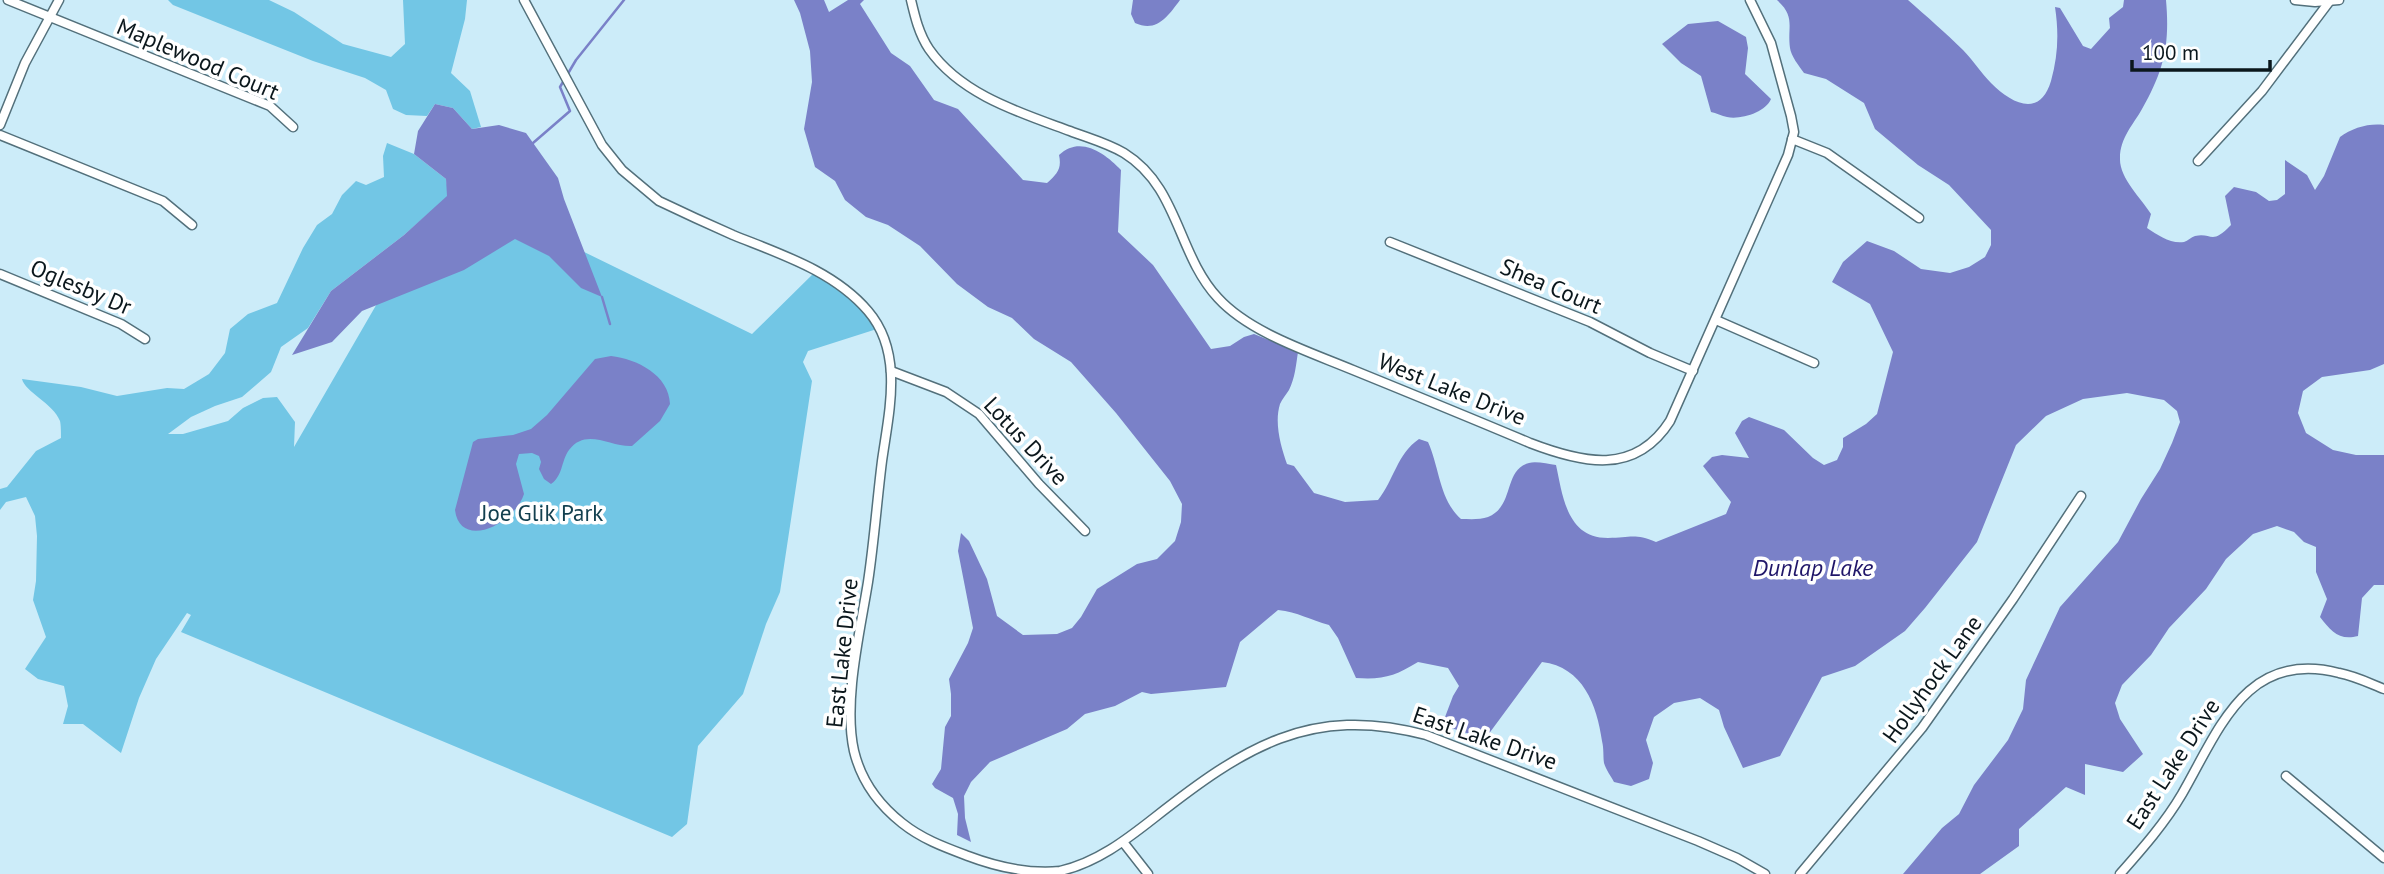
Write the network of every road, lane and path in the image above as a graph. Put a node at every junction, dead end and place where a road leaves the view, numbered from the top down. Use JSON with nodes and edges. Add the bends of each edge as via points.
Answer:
{"nodes":[{"id":1,"x":8,"y":0,"type":"edge"},
{"id":2,"x":59,"y":0,"type":"edge"},
{"id":3,"x":524,"y":0,"type":"edge"},
{"id":4,"x":911,"y":0,"type":"edge"},
{"id":5,"x":1750,"y":0,"type":"edge"},
{"id":6,"x":2295,"y":0,"type":"edge"},
{"id":7,"x":2339,"y":0,"type":"edge"},
{"id":8,"x":2329,"y":2,"type":"edge"},
{"id":9,"x":50,"y":17,"type":"junction"},
{"id":10,"x":0,"y":125,"type":"edge"},
{"id":11,"x":293,"y":127,"type":"dead end"},
{"id":12,"x":0,"y":135,"type":"edge"},
{"id":13,"x":1792,"y":139,"type":"junction"},
{"id":14,"x":2198,"y":161,"type":"dead end"},
{"id":15,"x":1919,"y":218,"type":"dead end"},
{"id":16,"x":192,"y":225,"type":"dead end"},
{"id":17,"x":1390,"y":242,"type":"dead end"},
{"id":18,"x":0,"y":274,"type":"edge"},
{"id":19,"x":1716,"y":320,"type":"junction"},
{"id":20,"x":145,"y":338,"type":"dead end"},
{"id":21,"x":1814,"y":363,"type":"dead end"},
{"id":22,"x":891,"y":371,"type":"junction"},
{"id":23,"x":1693,"y":371,"type":"junction"},
{"id":24,"x":2081,"y":496,"type":"dead end"},
{"id":25,"x":1086,"y":531,"type":"dead end"},
{"id":26,"x":2384,"y":689,"type":"edge"},
{"id":27,"x":2286,"y":776,"type":"dead end"},
{"id":28,"x":1123,"y":842,"type":"junction"},
{"id":29,"x":2384,"y":858,"type":"edge"},
{"id":30,"x":1148,"y":874,"type":"edge"},
{"id":31,"x":1765,"y":874,"type":"edge"},
{"id":32,"x":1800,"y":874,"type":"edge"},
{"id":33,"x":2120,"y":874,"type":"edge"}],
"edges":[{"from":1,"to":9,"type":"street","name":"Maplewood Court"},
{"from":2,"to":9,"type":"street"},
{"from":3,"to":22,"type":"street","name":"East Lake Drive","via":[[595,133],[622,170],[659,201],[841,286],[880,328]]},
{"from":4,"to":23,"type":"street","name":"West Lake Drive","via":[[929,49],[960,78],[1002,106],[1109,146],[1136,162],[1170,206],[1197,269],[1218,299],[1233,313],[1293,345],[1548,449],[1615,461],[1635,455],[1657,439]]},
{"from":5,"to":13,"type":"street","name":"West Lake Drive","via":[[1771,43],[1794,131]]},
{"from":6,"to":8,"type":"street"},
{"from":7,"to":8,"type":"street"},
{"from":8,"to":14,"type":"street","via":[[2262,90]]},
{"from":9,"to":10,"type":"street"},
{"from":9,"to":11,"type":"street","name":"Maplewood Court","via":[[270,106]]},
{"from":12,"to":16,"type":"street","via":[[163,201]]},
{"from":13,"to":15,"type":"street","via":[[1827,153]]},
{"from":13,"to":19,"type":"street","name":"West Lake Drive"},
{"from":17,"to":23,"type":"street","name":"Shea Court","via":[[1590,322]]},
{"from":18,"to":20,"type":"street","name":"Oglesby Dr"},
{"from":19,"to":21,"type":"street"},
{"from":19,"to":23,"type":"street","name":"West Lake Drive"},
{"from":22,"to":25,"type":"street","name":"Lotus Drive","via":[[946,392],[979,414]]},
{"from":22,"to":28,"type":"street","name":"East Lake Drive","via":[[850,719],[864,778],[878,801],[919,835],[1003,869],[1059,872]]},
{"from":24,"to":32,"type":"street","name":"Hollyhock Lane","via":[[1922,727]]},
{"from":26,"to":33,"type":"street","name":"East Lake Drive","via":[[2337,672],[2306,668],[2276,675],[2249,690],[2233,706],[2158,830]]},
{"from":27,"to":29,"type":"street"},
{"from":28,"to":30,"type":"street"},
{"from":28,"to":31,"type":"street","name":"East Lake Drive","via":[[1255,749],[1295,732],[1355,723],[1403,729],[1450,744],[1698,841]]}]}
